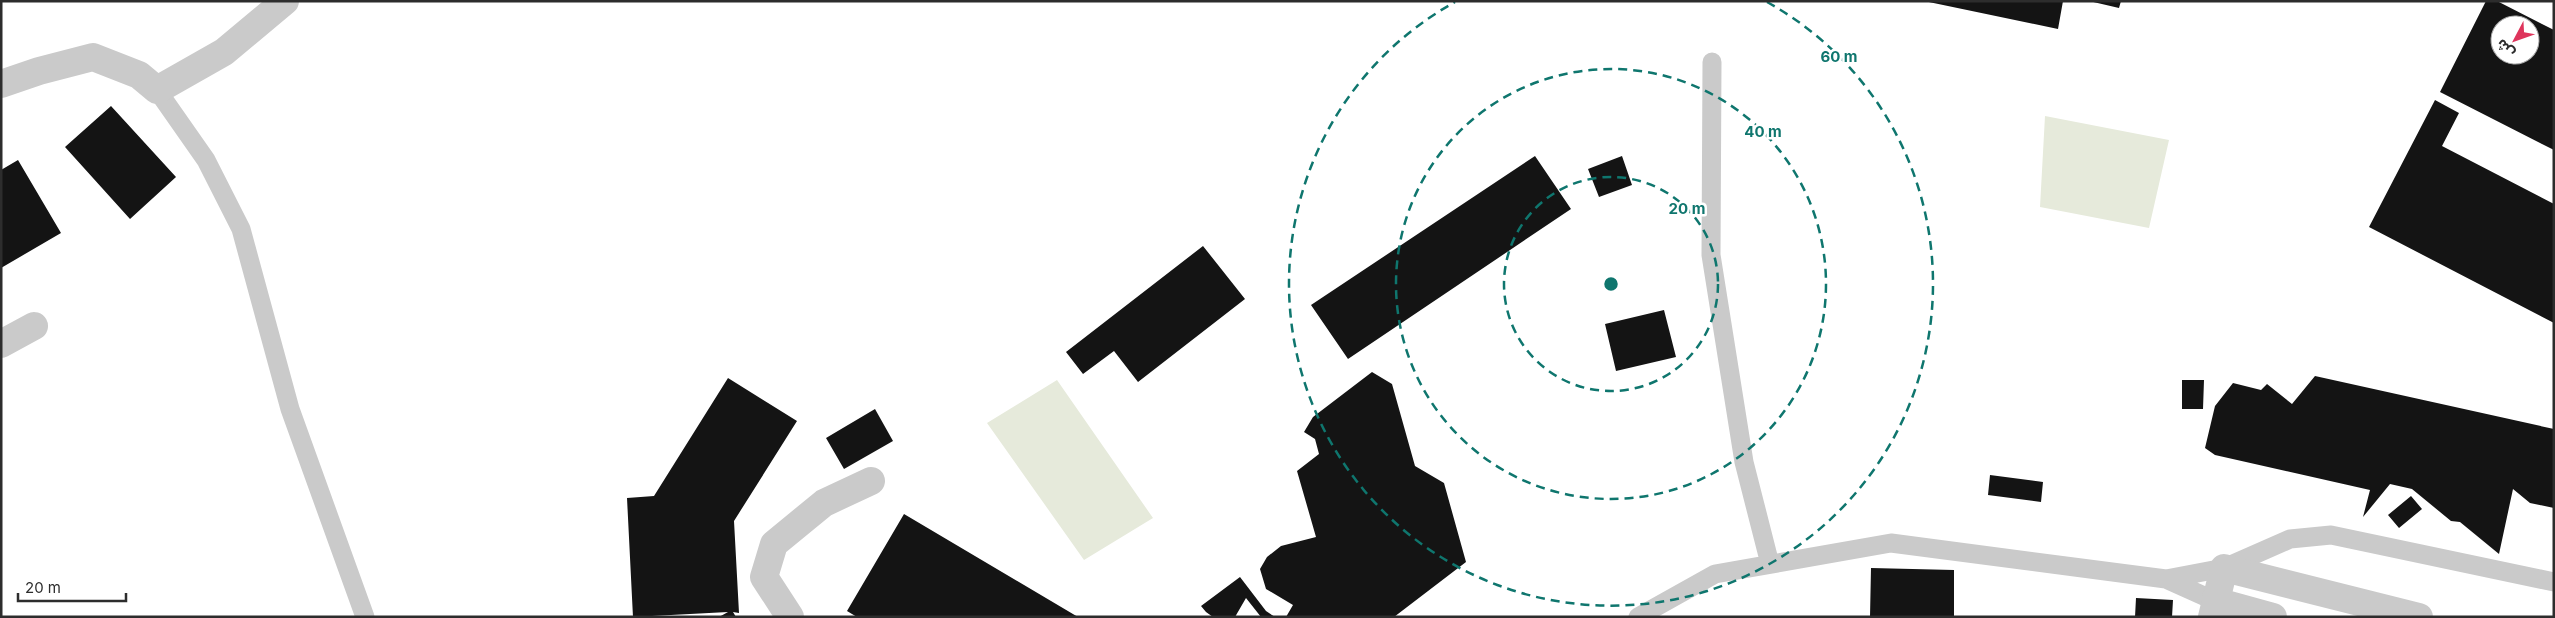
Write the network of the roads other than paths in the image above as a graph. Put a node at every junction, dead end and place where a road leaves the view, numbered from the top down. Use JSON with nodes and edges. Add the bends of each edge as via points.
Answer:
{"nodes":[{"id":1,"x":285,"y":1,"type":"edge"},
{"id":2,"x":1712,"y":62,"type":"dead end"},
{"id":3,"x":1,"y":84,"type":"edge"},
{"id":4,"x":157,"y":90,"type":"junction"},
{"id":5,"x":34,"y":326,"type":"dead end"},
{"id":6,"x":1,"y":344,"type":"edge"},
{"id":7,"x":871,"y":481,"type":"dead end"},
{"id":8,"x":1770,"y":564,"type":"junction"},
{"id":9,"x":2224,"y":568,"type":"junction"},
{"id":10,"x":2166,"y":579,"type":"junction"},
{"id":11,"x":2554,"y":582,"type":"edge"},
{"id":12,"x":2214,"y":609,"type":"edge"},
{"id":13,"x":365,"y":617,"type":"edge"},
{"id":14,"x":790,"y":617,"type":"edge"},
{"id":15,"x":1638,"y":617,"type":"edge"},
{"id":16,"x":2273,"y":617,"type":"edge"},
{"id":17,"x":2419,"y":617,"type":"edge"}],
"edges":[{"from":1,"to":4,"type":"street","via":[[224,52]]},
{"from":2,"to":8,"type":"lane","via":[[1711,255],[1744,462]]},
{"from":3,"to":4,"type":"street","via":[[93,57],[139,75]]},
{"from":4,"to":13,"type":"lane","via":[[206,160],[241,229],[290,409]]},
{"from":5,"to":6,"type":"street"},
{"from":7,"to":14,"type":"street","via":[[824,503],[774,544],[764,576]]},
{"from":8,"to":10,"type":"lane","via":[[1892,543]]},
{"from":8,"to":15,"type":"lane","via":[[1715,574]]},
{"from":9,"to":10,"type":"lane"},
{"from":9,"to":11,"type":"lane","via":[[2290,539],[2331,535]]},
{"from":9,"to":12,"type":"street"},
{"from":9,"to":17,"type":"street"},
{"from":10,"to":12,"type":"lane"},
{"from":12,"to":16,"type":"street"}]}
